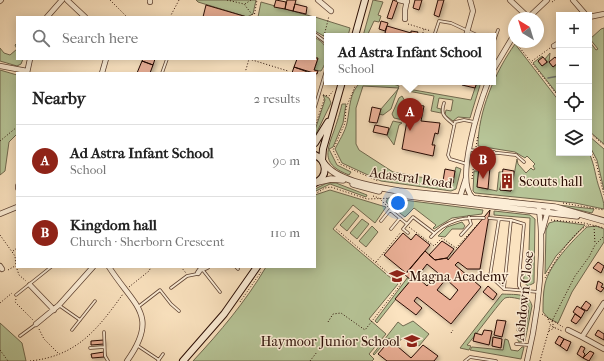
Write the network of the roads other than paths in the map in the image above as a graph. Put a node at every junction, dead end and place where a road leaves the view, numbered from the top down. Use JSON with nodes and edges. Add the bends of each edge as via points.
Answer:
{"nodes":[{"id":1,"x":62,"y":0,"type":"edge"},
{"id":2,"x":66,"y":0,"type":"edge"},
{"id":3,"x":318,"y":0,"type":"edge"},
{"id":4,"x":365,"y":0,"type":"edge"},
{"id":5,"x":399,"y":0,"type":"edge"},
{"id":6,"x":470,"y":0,"type":"edge"},
{"id":7,"x":510,"y":0,"type":"edge"},
{"id":8,"x":547,"y":0,"type":"edge"},
{"id":9,"x":573,"y":0,"type":"edge"},
{"id":10,"x":407,"y":1,"type":"edge"},
{"id":11,"x":331,"y":11,"type":"road end"},
{"id":12,"x":523,"y":12,"type":"edge"},
{"id":13,"x":535,"y":12,"type":"edge"},
{"id":14,"x":583,"y":12,"type":"edge"},
{"id":15,"x":604,"y":14,"type":"edge"},
{"id":16,"x":49,"y":16,"type":"edge"},
{"id":17,"x":84,"y":16,"type":"edge"},
{"id":18,"x":592,"y":16,"type":"edge"},
{"id":19,"x":405,"y":19,"type":"road end"},
{"id":20,"x":498,"y":30,"type":"dead end"},
{"id":21,"x":356,"y":33,"type":"edge"},
{"id":22,"x":436,"y":33,"type":"edge"},
{"id":23,"x":465,"y":33,"type":"edge"},
{"id":24,"x":467,"y":33,"type":"edge"},
{"id":25,"x":496,"y":36,"type":"edge"},
{"id":26,"x":508,"y":45,"type":"edge"},
{"id":27,"x":30,"y":60,"type":"edge"},
{"id":28,"x":106,"y":60,"type":"edge"},
{"id":29,"x":167,"y":60,"type":"edge"},
{"id":30,"x":496,"y":65,"type":"edge"},
{"id":31,"x":0,"y":66,"type":"edge"},
{"id":32,"x":27,"y":72,"type":"edge"},
{"id":33,"x":102,"y":72,"type":"edge"},
{"id":34,"x":162,"y":72,"type":"edge"},
{"id":35,"x":324,"y":77,"type":"edge"},
{"id":36,"x":341,"y":85,"type":"edge"},
{"id":37,"x":489,"y":85,"type":"edge"},
{"id":38,"x":316,"y":104,"type":"edge"},
{"id":39,"x":444,"y":104,"type":"dead end"},
{"id":40,"x":334,"y":112,"type":"junction"},
{"id":41,"x":475,"y":122,"type":"junction"},
{"id":42,"x":453,"y":124,"type":"junction"},
{"id":43,"x":316,"y":141,"type":"edge"},
{"id":44,"x":473,"y":150,"type":"junction"},
{"id":45,"x":494,"y":152,"type":"junction"},
{"id":46,"x":316,"y":156,"type":"edge"},
{"id":47,"x":323,"y":161,"type":"junction"},
{"id":48,"x":492,"y":162,"type":"dead end"},
{"id":49,"x":524,"y":162,"type":"dead end"},
{"id":50,"x":468,"y":164,"type":"junction"},
{"id":51,"x":466,"y":176,"type":"junction"},
{"id":52,"x":323,"y":177,"type":"junction"},
{"id":53,"x":337,"y":178,"type":"junction"},
{"id":54,"x":316,"y":183,"type":"edge"},
{"id":55,"x":469,"y":187,"type":"junction"},
{"id":56,"x":460,"y":197,"type":"junction"},
{"id":57,"x":473,"y":198,"type":"junction"},
{"id":58,"x":16,"y":208,"type":"edge"},
{"id":59,"x":539,"y":208,"type":"junction"},
{"id":60,"x":548,"y":209,"type":"junction"},
{"id":61,"x":0,"y":214,"type":"edge"},
{"id":62,"x":400,"y":218,"type":"junction"},
{"id":63,"x":470,"y":218,"type":"junction"},
{"id":64,"x":484,"y":218,"type":"dead end"},
{"id":65,"x":489,"y":218,"type":"dead end"},
{"id":66,"x":500,"y":219,"type":"junction"},
{"id":67,"x":511,"y":220,"type":"junction"},
{"id":68,"x":381,"y":221,"type":"dead end"},
{"id":69,"x":604,"y":221,"type":"edge"},
{"id":70,"x":406,"y":224,"type":"junction"},
{"id":71,"x":391,"y":229,"type":"dead end"},
{"id":72,"x":408,"y":233,"type":"dead end"},
{"id":73,"x":434,"y":233,"type":"junction"},
{"id":74,"x":541,"y":233,"type":"junction"},
{"id":75,"x":461,"y":235,"type":"dead end"},
{"id":76,"x":431,"y":237,"type":"dead end"},
{"id":77,"x":50,"y":268,"type":"edge"},
{"id":78,"x":93,"y":268,"type":"edge"},
{"id":79,"x":110,"y":268,"type":"edge"},
{"id":80,"x":256,"y":268,"type":"edge"},
{"id":81,"x":202,"y":269,"type":"edge"},
{"id":82,"x":29,"y":283,"type":"junction"},
{"id":83,"x":171,"y":288,"type":"dead end"},
{"id":84,"x":504,"y":289,"type":"junction"},
{"id":85,"x":522,"y":291,"type":"junction"},
{"id":86,"x":220,"y":292,"type":"dead end"},
{"id":87,"x":538,"y":292,"type":"junction"},
{"id":88,"x":16,"y":295,"type":"dead end"},
{"id":89,"x":95,"y":301,"type":"dead end"},
{"id":90,"x":604,"y":304,"type":"edge"},
{"id":91,"x":59,"y":305,"type":"junction"},
{"id":92,"x":138,"y":307,"type":"junction"},
{"id":93,"x":54,"y":310,"type":"junction"},
{"id":94,"x":179,"y":311,"type":"dead end"},
{"id":95,"x":80,"y":320,"type":"junction"},
{"id":96,"x":36,"y":324,"type":"joint"},
{"id":97,"x":72,"y":330,"type":"dead end"},
{"id":98,"x":568,"y":330,"type":"road end"},
{"id":99,"x":104,"y":332,"type":"dead end"},
{"id":100,"x":20,"y":336,"type":"dead end"},
{"id":101,"x":582,"y":337,"type":"junction"},
{"id":102,"x":516,"y":344,"type":"dead end"},
{"id":103,"x":531,"y":345,"type":"junction"},
{"id":104,"x":138,"y":346,"type":"junction"},
{"id":105,"x":104,"y":347,"type":"junction"},
{"id":106,"x":90,"y":348,"type":"dead end"},
{"id":107,"x":604,"y":349,"type":"edge"},
{"id":108,"x":163,"y":354,"type":"dead end"},
{"id":109,"x":159,"y":360,"type":"edge"},
{"id":110,"x":108,"y":361,"type":"edge"},
{"id":111,"x":127,"y":361,"type":"edge"},
{"id":112,"x":183,"y":361,"type":"edge"},
{"id":113,"x":465,"y":361,"type":"edge"},
{"id":114,"x":496,"y":361,"type":"edge"},
{"id":115,"x":526,"y":361,"type":"edge"}],
"edges":[{"from":1,"to":16,"type":"street"},
{"from":2,"to":17,"type":"street"},
{"from":3,"to":11,"type":"street"},
{"from":4,"to":21,"type":"main road"},
{"from":5,"to":10,"type":"street"},
{"from":6,"to":24,"type":"street","via":[[473,10]]},
{"from":7,"to":12,"type":"street"},
{"from":8,"to":13,"type":"street"},
{"from":9,"to":14,"type":"street"},
{"from":10,"to":19,"type":"street"},
{"from":15,"to":18,"type":"street"},
{"from":20,"to":25,"type":"lane"},
{"from":22,"to":23,"type":"lane","via":[[439,21],[451,24]]},
{"from":26,"to":30,"type":"street"},
{"from":27,"to":32,"type":"street"},
{"from":28,"to":33,"type":"street"},
{"from":29,"to":34,"type":"lane"},
{"from":31,"to":32,"type":"street"},
{"from":35,"to":38,"type":"lane"},
{"from":36,"to":40,"type":"main road"},
{"from":37,"to":41,"type":"street"},
{"from":39,"to":42,"type":"lane","via":[[441,112]]},
{"from":40,"to":43,"type":"main road"},
{"from":40,"to":47,"type":"main road","via":[[323,149]]},
{"from":41,"to":42,"type":"lane","via":[[460,120]]},
{"from":41,"to":44,"type":"street"},
{"from":42,"to":50,"type":"lane","via":[[448,155],[450,159]]},
{"from":44,"to":45,"type":"lane"},
{"from":44,"to":50,"type":"street"},
{"from":45,"to":48,"type":"lane"},
{"from":45,"to":49,"type":"lane","via":[[516,155]]},
{"from":46,"to":47,"type":"main road"},
{"from":47,"to":52,"type":"main road"},
{"from":47,"to":56,"type":"street","name":"Adastral Road","via":[[336,174],[374,187]]},
{"from":50,"to":51,"type":"street"},
{"from":51,"to":55,"type":"street"},
{"from":51,"to":56,"type":"street"},
{"from":52,"to":53,"type":"street"},
{"from":52,"to":54,"type":"main road"},
{"from":53,"to":54,"type":"street"},
{"from":53,"to":56,"type":"street","via":[[373,190]]},
{"from":55,"to":56,"type":"street"},
{"from":55,"to":57,"type":"street"},
{"from":56,"to":57,"type":"street","name":"Adastral Road"},
{"from":56,"to":59,"type":"street","name":"Adastral Road","via":[[496,203],[504,207]]},
{"from":57,"to":59,"type":"street","name":"Adastral Road"},
{"from":58,"to":61,"type":"street"},
{"from":59,"to":60,"type":"street","name":"Adastral Road"},
{"from":59,"to":74,"type":"street"},
{"from":60,"to":69,"type":"street","name":"Adastral Road"},
{"from":60,"to":74,"type":"street"},
{"from":62,"to":68,"type":"lane","via":[[390,210]]},
{"from":62,"to":70,"type":"lane"},
{"from":62,"to":71,"type":"lane"},
{"from":63,"to":64,"type":"lane"},
{"from":63,"to":73,"type":"lane","via":[[450,222]]},
{"from":63,"to":75,"type":"lane","via":[[471,224]]},
{"from":65,"to":66,"type":"lane"},
{"from":66,"to":67,"type":"lane"},
{"from":66,"to":84,"type":"lane","via":[[490,276]]},
{"from":67,"to":84,"type":"lane"},
{"from":67,"to":85,"type":"lane","via":[[524,224],[519,279]]},
{"from":70,"to":72,"type":"lane","via":[[403,229]]},
{"from":70,"to":73,"type":"lane","via":[[413,216]]},
{"from":73,"to":76,"type":"lane"},
{"from":74,"to":87,"type":"street","name":"Ashdown Close"},
{"from":77,"to":82,"type":"lane"},
{"from":78,"to":91,"type":"street"},
{"from":79,"to":92,"type":"street"},
{"from":80,"to":112,"type":"main road","via":[[224,314]]},
{"from":81,"to":83,"type":"lane"},
{"from":81,"to":86,"type":"lane"},
{"from":82,"to":88,"type":"lane"},
{"from":82,"to":93,"type":"street"},
{"from":84,"to":85,"type":"lane"},
{"from":85,"to":87,"type":"lane"},
{"from":87,"to":103,"type":"street","name":"Ashdown Close"},
{"from":89,"to":95,"type":"lane"},
{"from":90,"to":101,"type":"street"},
{"from":91,"to":93,"type":"street"},
{"from":91,"to":95,"type":"lane"},
{"from":92,"to":94,"type":"lane","via":[[160,290]]},
{"from":92,"to":104,"type":"street","via":[[144,322]]},
{"from":93,"to":96,"type":"street"},
{"from":95,"to":97,"type":"lane"},
{"from":96,"to":100,"type":"lane"},
{"from":98,"to":101,"type":"street"},
{"from":99,"to":105,"type":"lane"},
{"from":101,"to":107,"type":"street"},
{"from":102,"to":103,"type":"lane"},
{"from":103,"to":115,"type":"street","name":"Ashdown Close"},
{"from":104,"to":109,"type":"lane"},
{"from":104,"to":111,"type":"street"},
{"from":105,"to":106,"type":"lane"},
{"from":105,"to":110,"type":"lane"},
{"from":108,"to":109,"type":"lane"},
{"from":113,"to":114,"type":"lane","via":[[470,357]]}]}
